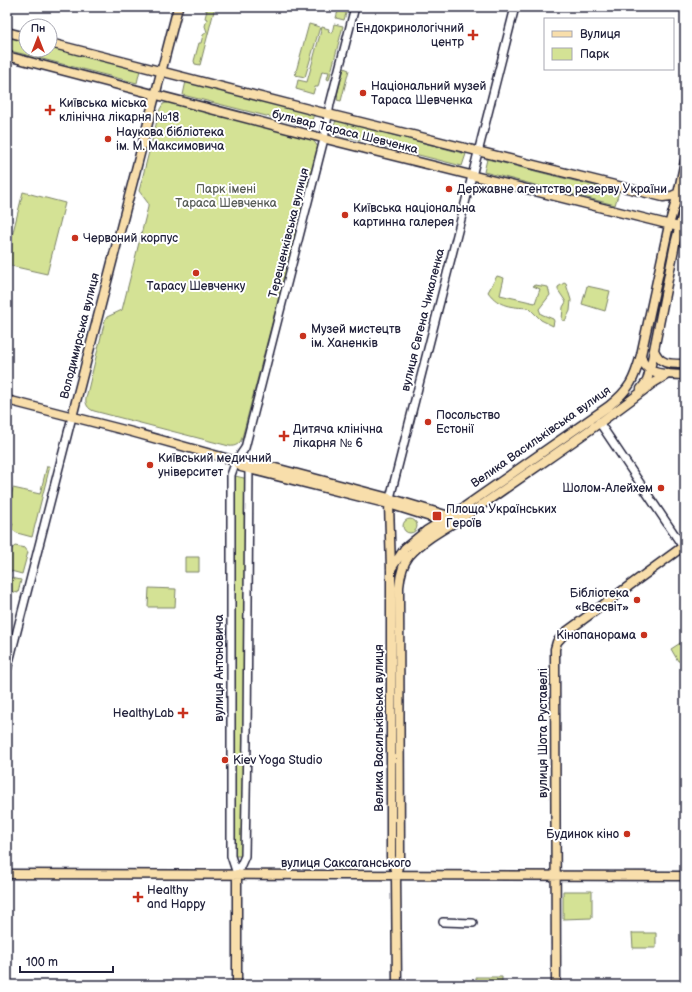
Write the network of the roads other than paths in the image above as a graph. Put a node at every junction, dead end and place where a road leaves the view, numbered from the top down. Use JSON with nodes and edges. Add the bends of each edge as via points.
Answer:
{"nodes":[{"id":1,"x":178,"y":7,"type":"edge"},
{"id":2,"x":355,"y":7,"type":"edge"},
{"id":3,"x":515,"y":7,"type":"edge"},
{"id":4,"x":7,"y":32,"type":"edge"},
{"id":5,"x":18,"y":35,"type":"edge"},
{"id":6,"x":58,"y":45,"type":"edge"},
{"id":7,"x":7,"y":56,"type":"edge"},
{"id":8,"x":162,"y":71,"type":"junction"},
{"id":9,"x":156,"y":94,"type":"junction"},
{"id":10,"x":329,"y":114,"type":"junction"},
{"id":11,"x":324,"y":139,"type":"junction"},
{"id":12,"x":478,"y":151,"type":"junction"},
{"id":13,"x":685,"y":161,"type":"edge"},
{"id":14,"x":471,"y":176,"type":"junction"},
{"id":15,"x":681,"y":192,"type":"edge"},
{"id":16,"x":685,"y":206,"type":"edge"},
{"id":17,"x":669,"y":225,"type":"junction"},
{"id":18,"x":679,"y":227,"type":"junction"},
{"id":19,"x":654,"y":350,"type":"junction"},
{"id":20,"x":641,"y":355,"type":"junction"},
{"id":21,"x":685,"y":364,"type":"edge"},
{"id":22,"x":650,"y":370,"type":"junction"},
{"id":23,"x":668,"y":374,"type":"junction"},
{"id":24,"x":685,"y":375,"type":"edge"},
{"id":25,"x":637,"y":396,"type":"junction"},
{"id":26,"x":7,"y":400,"type":"edge"},
{"id":27,"x":72,"y":417,"type":"junction"},
{"id":28,"x":599,"y":422,"type":"junction"},
{"id":29,"x":236,"y":461,"type":"junction"},
{"id":30,"x":249,"y":465,"type":"junction"},
{"id":31,"x":389,"y":501,"type":"junction"},
{"id":32,"x":452,"y":520,"type":"junction"},
{"id":33,"x":440,"y":521,"type":"junction"},
{"id":34,"x":684,"y":547,"type":"edge"},
{"id":35,"x":391,"y":568,"type":"junction"},
{"id":36,"x":7,"y":670,"type":"edge"},
{"id":37,"x":7,"y":874,"type":"edge"},
{"id":38,"x":237,"y":874,"type":"junction"},
{"id":39,"x":396,"y":876,"type":"junction"},
{"id":40,"x":556,"y":876,"type":"junction"},
{"id":41,"x":685,"y":876,"type":"edge"},
{"id":42,"x":443,"y":922,"type":"dead end"},
{"id":43,"x":473,"y":923,"type":"dead end"},
{"id":44,"x":236,"y":985,"type":"edge"},
{"id":45,"x":397,"y":985,"type":"edge"},
{"id":46,"x":556,"y":985,"type":"edge"}],
"edges":[{"from":1,"to":8,"type":"main road","name":"Володимирська вулиця"},
{"from":2,"to":10,"type":"street","name":"Терещенківська вулиця"},
{"from":3,"to":12,"type":"street","name":"вулиця Євгена Чикаленка"},
{"from":4,"to":5,"type":"main road"},
{"from":6,"to":8,"type":"main road","name":"бульвар Тараса Шевченка"},
{"from":7,"to":9,"type":"main road","name":"бульвар Тараса Шевченка"},
{"from":8,"to":9,"type":"main road","name":"Володимирська вулиця"},
{"from":8,"to":10,"type":"main road","name":"бульвар Тараса Шевченка"},
{"from":9,"to":11,"type":"main road","name":"бульвар Тараса Шевченка"},
{"from":9,"to":27,"type":"main road","name":"Володимирська вулиця"},
{"from":10,"to":11,"type":"street","name":"Терещенківська вулиця"},
{"from":10,"to":12,"type":"main road","name":"бульвар Тараса Шевченка"},
{"from":11,"to":14,"type":"main road","name":"бульвар Тараса Шевченка"},
{"from":11,"to":29,"type":"street","name":"Терещенківська вулиця","via":[[244,448]]},
{"from":12,"to":14,"type":"street","name":"вулиця Євгена Чикаленка"},
{"from":12,"to":15,"type":"main road","name":"бульвар Тараса Шевченка","via":[[663,197]]},
{"from":13,"to":15,"type":"main road","name":"Велика Васильківська вулиця"},
{"from":14,"to":17,"type":"main road","name":"бульвар Тараса Шевченка"},
{"from":14,"to":31,"type":"street","name":"вулиця Євгена Чикаленка"},
{"from":15,"to":17,"type":"main road","name":"Велика Васильківська вулиця"},
{"from":16,"to":18,"type":"main road","name":"Велика Васильківська вулиця"},
{"from":17,"to":18,"type":"main road","name":"бульвар Тараса Шевченка"},
{"from":17,"to":20,"type":"main road","name":"Велика Васильківська вулиця"},
{"from":18,"to":19,"type":"main road","name":"Велика Васильківська вулиця"},
{"from":19,"to":21,"type":"main road","via":[[658,359],[663,362]]},
{"from":19,"to":22,"type":"main road","name":"Велика Васильківська вулиця"},
{"from":20,"to":22,"type":"main road","via":[[644,364]]},
{"from":20,"to":32,"type":"main road","name":"Велика Васильківська вулиця","via":[[631,383],[620,397]]},
{"from":22,"to":23,"type":"main road"},
{"from":22,"to":25,"type":"main road","name":"Велика Васильківська вулиця"},
{"from":23,"to":24,"type":"main road"},
{"from":23,"to":25,"type":"main road","name":"Велика Васильківська вулиця"},
{"from":25,"to":28,"type":"main road","name":"Велика Васильківська вулиця"},
{"from":26,"to":27,"type":"main road"},
{"from":27,"to":29,"type":"main road"},
{"from":27,"to":36,"type":"street","name":"Володимирська вулиця"},
{"from":28,"to":32,"type":"main road","name":"Велика Васильківська вулиця"},
{"from":28,"to":34,"type":"street"},
{"from":29,"to":30,"type":"main road","via":[[243,459]]},
{"from":29,"to":38,"type":"street","name":"вулиця Антоновича","via":[[231,475],[231,856]]},
{"from":30,"to":31,"type":"main road"},
{"from":30,"to":38,"type":"street","name":"вулиця Антоновича","via":[[245,856]]},
{"from":31,"to":32,"type":"main road"},
{"from":31,"to":33,"type":"main road"},
{"from":31,"to":35,"type":"main road"},
{"from":32,"to":33,"type":"main road","name":"Велика Васильківська вулиця"},
{"from":32,"to":39,"type":"main road","name":"Велика Васильківська вулиця","via":[[417,548],[405,562],[400,576],[400,857]]},
{"from":33,"to":35,"type":"main road","name":"Велика Васильківська вулиця","via":[[405,548]]},
{"from":34,"to":40,"type":"main road","name":"вулиця Шота Руставелі","via":[[572,627],[557,642],[554,649]]},
{"from":35,"to":39,"type":"main road","name":"Велика Васильківська вулиця","via":[[391,857]]},
{"from":37,"to":38,"type":"main road","name":"вулиця Саксаганського"},
{"from":38,"to":39,"type":"main road","name":"вулиця Саксаганського"},
{"from":38,"to":44,"type":"main road","name":"вулиця Антоновича"},
{"from":39,"to":40,"type":"main road","name":"вулиця Саксаганського"},
{"from":39,"to":45,"type":"main road","name":"Велика Васильківська вулиця"},
{"from":40,"to":41,"type":"main road","name":"вулиця Саксаганського"},
{"from":40,"to":46,"type":"main road","name":"вулиця Шота Руставелі"},
{"from":42,"to":43,"type":"street"}]}
